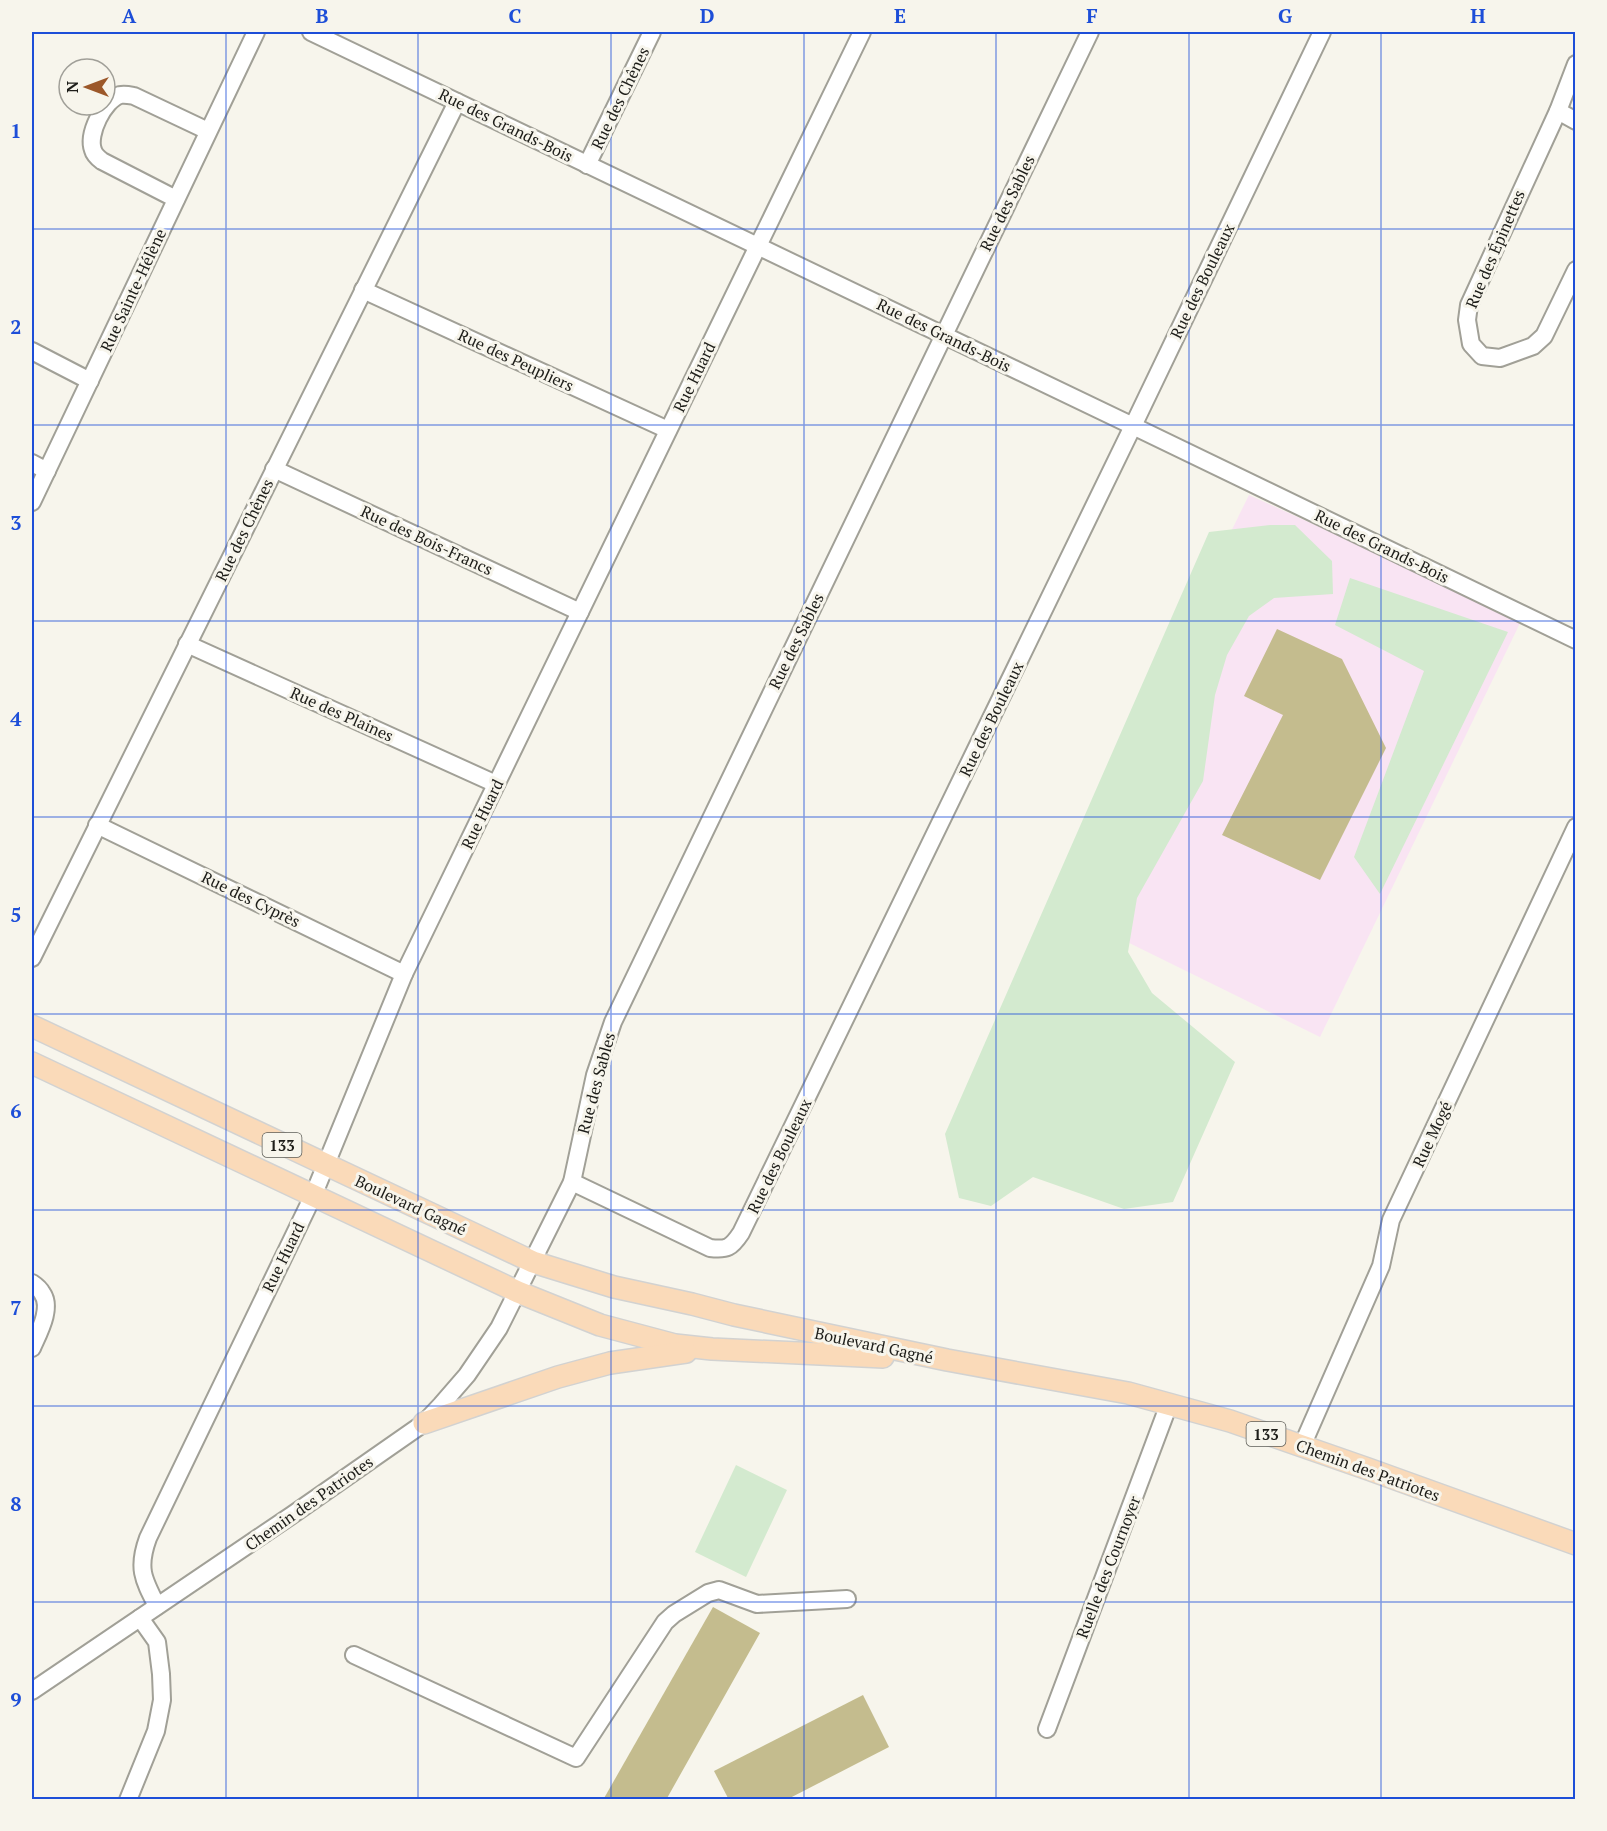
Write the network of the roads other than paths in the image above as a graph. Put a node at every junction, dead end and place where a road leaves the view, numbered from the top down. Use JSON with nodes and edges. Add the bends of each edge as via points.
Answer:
{"nodes":[{"id":1,"x":256,"y":32,"type":"edge"},
{"id":2,"x":312,"y":32,"type":"edge"},
{"id":3,"x":652,"y":32,"type":"edge"},
{"id":4,"x":862,"y":32,"type":"edge"},
{"id":5,"x":1090,"y":32,"type":"edge"},
{"id":6,"x":1322,"y":32,"type":"edge"},
{"id":7,"x":1575,"y":64,"type":"edge"},
{"id":8,"x":457,"y":102,"type":"junction"},
{"id":9,"x":1558,"y":111,"type":"junction"},
{"id":10,"x":1575,"y":121,"type":"edge"},
{"id":11,"x":208,"y":130,"type":"junction"},
{"id":12,"x":587,"y":165,"type":"junction"},
{"id":13,"x":176,"y":199,"type":"junction"},
{"id":14,"x":757,"y":246,"type":"junction"},
{"id":15,"x":1575,"y":270,"type":"edge"},
{"id":16,"x":363,"y":290,"type":"junction"},
{"id":17,"x":944,"y":335,"type":"junction"},
{"id":18,"x":32,"y":351,"type":"edge"},
{"id":19,"x":90,"y":381,"type":"junction"},
{"id":20,"x":1133,"y":426,"type":"junction"},
{"id":21,"x":668,"y":430,"type":"junction"},
{"id":22,"x":32,"y":463,"type":"edge"},
{"id":23,"x":274,"y":469,"type":"junction"},
{"id":24,"x":47,"y":471,"type":"junction"},
{"id":25,"x":32,"y":502,"type":"edge"},
{"id":26,"x":580,"y":612,"type":"junction"},
{"id":27,"x":1575,"y":640,"type":"edge"},
{"id":28,"x":188,"y":644,"type":"junction"},
{"id":29,"x":496,"y":784,"type":"junction"},
{"id":30,"x":97,"y":825,"type":"junction"},
{"id":31,"x":1573,"y":837,"type":"edge"},
{"id":32,"x":32,"y":958,"type":"edge"},
{"id":33,"x":404,"y":974,"type":"junction"},
{"id":34,"x":32,"y":1026,"type":"edge"},
{"id":35,"x":32,"y":1063,"type":"edge"},
{"id":36,"x":324,"y":1165,"type":"junction"},
{"id":37,"x":572,"y":1182,"type":"junction"},
{"id":38,"x":313,"y":1196,"type":"junction"},
{"id":39,"x":533,"y":1262,"type":"junction"},
{"id":40,"x":32,"y":1282,"type":"edge"},
{"id":41,"x":518,"y":1292,"type":"junction"},
{"id":42,"x":32,"y":1348,"type":"edge"},
{"id":43,"x":712,"y":1349,"type":"junction"},
{"id":44,"x":947,"y":1360,"type":"junction"},
{"id":45,"x":1169,"y":1404,"type":"junction"},
{"id":46,"x":424,"y":1423,"type":"junction"},
{"id":47,"x":1302,"y":1446,"type":"junction"},
{"id":48,"x":1575,"y":1544,"type":"edge"},
{"id":49,"x":847,"y":1599,"type":"dead end"},
{"id":50,"x":157,"y":1606,"type":"junction"},
{"id":51,"x":140,"y":1618,"type":"junction"},
{"id":52,"x":354,"y":1655,"type":"dead end"},
{"id":53,"x":32,"y":1691,"type":"edge"},
{"id":54,"x":1047,"y":1729,"type":"dead end"},
{"id":55,"x":128,"y":1800,"type":"edge"}],
"edges":[{"from":1,"to":11,"type":"street","name":"Rue Sainte-Hélène"},
{"from":2,"to":8,"type":"street","name":"Rue des Grands-Bois"},
{"from":3,"to":12,"type":"street","name":"Rue des Chênes"},
{"from":4,"to":14,"type":"street","name":"Rue Huard"},
{"from":5,"to":17,"type":"street","name":"Rue des Sables"},
{"from":6,"to":20,"type":"street","name":"Rue des Bouleaux"},
{"from":7,"to":9,"type":"street","name":"Rue des Épinettes"},
{"from":8,"to":12,"type":"street","name":"Rue des Grands-Bois"},
{"from":8,"to":16,"type":"street","name":"Rue des Chênes"},
{"from":9,"to":10,"type":"street"},
{"from":9,"to":15,"type":"street","name":"Rue des Épinettes","via":[[1469,304],[1470,344],[1482,356],[1500,358],[1533,346],[1544,336]]},
{"from":11,"to":13,"type":"street","name":"Rue Sainte-Hélène"},
{"from":11,"to":13,"type":"street","via":[[123,94],[106,105],[94,127],[93,152],[102,161]]},
{"from":12,"to":14,"type":"street","name":"Rue des Grands-Bois"},
{"from":13,"to":19,"type":"street","name":"Rue Sainte-Hélène"},
{"from":14,"to":17,"type":"street","name":"Rue des Grands-Bois"},
{"from":14,"to":21,"type":"street","name":"Rue Huard"},
{"from":16,"to":21,"type":"street","name":"Rue des Peupliers"},
{"from":16,"to":23,"type":"street","name":"Rue des Chênes"},
{"from":17,"to":20,"type":"street","name":"Rue des Grands-Bois"},
{"from":17,"to":37,"type":"street","name":"Rue des Sables","via":[[613,1022],[595,1075]]},
{"from":18,"to":19,"type":"street"},
{"from":19,"to":24,"type":"street","name":"Rue Sainte-Hélène"},
{"from":20,"to":27,"type":"street","name":"Rue des Grands-Bois"},
{"from":20,"to":37,"type":"street","name":"Rue des Bouleaux","via":[[734,1244],[723,1250],[710,1248]]},
{"from":21,"to":26,"type":"street","name":"Rue Huard"},
{"from":22,"to":24,"type":"street"},
{"from":23,"to":26,"type":"street","name":"Rue des Bois-Francs"},
{"from":23,"to":28,"type":"street","name":"Rue des Chênes"},
{"from":24,"to":25,"type":"street","name":"Rue Sainte-Hélène"},
{"from":26,"to":29,"type":"street","name":"Rue Huard"},
{"from":28,"to":29,"type":"street","name":"Rue des Plaines"},
{"from":28,"to":30,"type":"street","name":"Rue des Chênes"},
{"from":29,"to":33,"type":"street","name":"Rue Huard"},
{"from":30,"to":32,"type":"street","name":"Rue des Chênes"},
{"from":30,"to":33,"type":"street","name":"Rue des Cyprès"},
{"from":31,"to":47,"type":"street","name":"Rue Mogé","via":[[1391,1220],[1381,1266]]},
{"from":33,"to":36,"type":"street","name":"Rue Huard"},
{"from":34,"to":36,"type":"main road","name":"Boulevard Gagné","number":"133"},
{"from":35,"to":38,"type":"main road","name":"Boulevard Gagné","number":"133"},
{"from":36,"to":38,"type":"street","name":"Rue Huard"},
{"from":36,"to":39,"type":"main road","name":"Boulevard Gagné","number":"133"},
{"from":37,"to":39,"type":"street","name":"Rue des Sables"},
{"from":38,"to":41,"type":"main road","name":"Boulevard Gagné","number":"133"},
{"from":38,"to":50,"type":"street","name":"Rue Huard","via":[[143,1551],[141,1567]]},
{"from":39,"to":41,"type":"street","name":"Chemin des Patriotes"},
{"from":39,"to":44,"type":"main road","name":"Boulevard Gagné","number":"133","via":[[614,1287]]},
{"from":40,"to":42,"type":"street","via":[[43,1293],[46,1310]]},
{"from":41,"to":43,"type":"main road","name":"Boulevard Gagné","number":"133","via":[[600,1325],[675,1345]]},
{"from":41,"to":46,"type":"street","name":"Chemin des Patriotes","via":[[467,1375]]},
{"from":43,"to":44,"type":"main road","name":"Boulevard Gagné","number":"133"},
{"from":43,"to":46,"type":"main road","via":[[610,1363]]},
{"from":44,"to":45,"type":"main road","name":"Chemin des Patriotes","number":"133","via":[[1110,1389]]},
{"from":45,"to":47,"type":"main road","name":"Chemin des Patriotes","number":"133"},
{"from":45,"to":54,"type":"street","name":"Ruelle des Cournoyer"},
{"from":46,"to":50,"type":"street","name":"Chemin des Patriotes"},
{"from":47,"to":48,"type":"main road","name":"Chemin des Patriotes","number":"133"},
{"from":49,"to":52,"type":"street","via":[[757,1604],[719,1590],[708,1593],[665,1622],[576,1758]]},
{"from":50,"to":51,"type":"street","name":"Chemin des Patriotes"},
{"from":51,"to":53,"type":"street","name":"Chemin des Patriotes"},
{"from":51,"to":55,"type":"street","via":[[157,1642],[162,1700],[156,1731]]}]}
